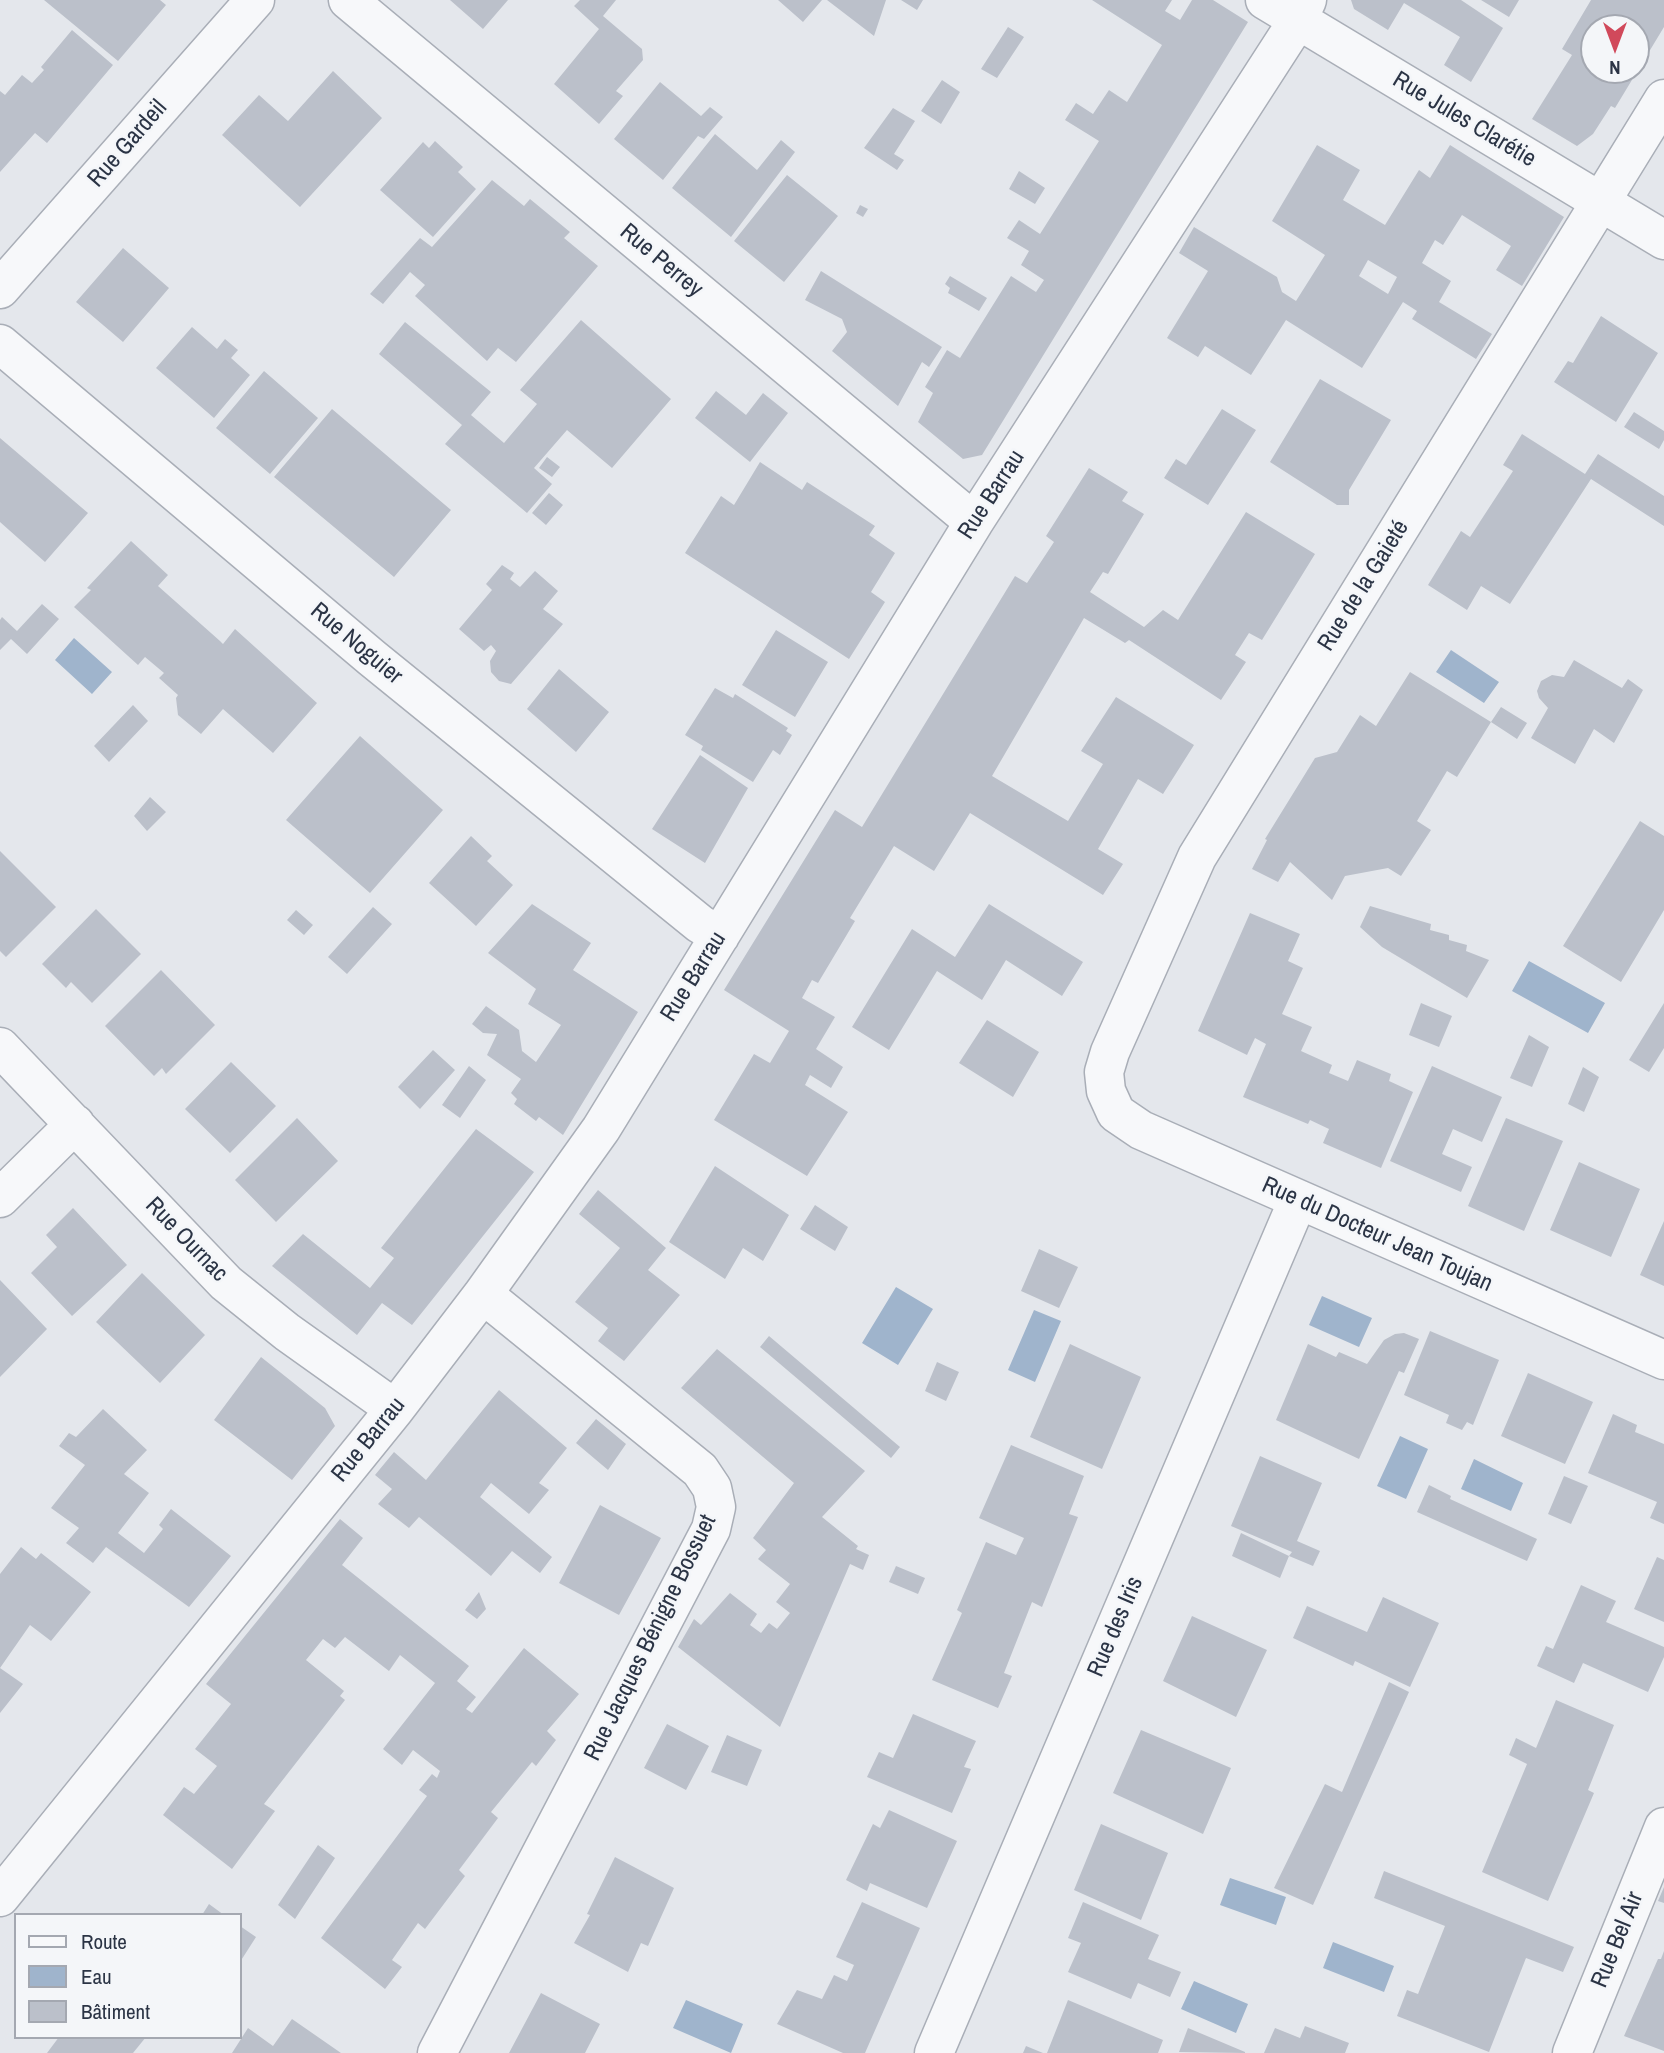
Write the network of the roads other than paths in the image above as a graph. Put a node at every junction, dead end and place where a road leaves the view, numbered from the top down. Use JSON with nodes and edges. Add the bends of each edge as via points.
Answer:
{"nodes":[{"id":1,"x":255,"y":0,"type":"edge"},
{"id":2,"x":348,"y":0,"type":"edge"},
{"id":3,"x":1265,"y":0,"type":"edge"},
{"id":4,"x":1303,"y":10,"type":"edge"},
{"id":5,"x":1664,"y":99,"type":"edge"},
{"id":6,"x":1601,"y":201,"type":"junction"},
{"id":7,"x":1664,"y":240,"type":"edge"},
{"id":8,"x":0,"y":289,"type":"edge"},
{"id":9,"x":0,"y":344,"type":"edge"},
{"id":10,"x":974,"y":522,"type":"junction"},
{"id":11,"x":720,"y":936,"type":"junction"},
{"id":12,"x":0,"y":1047,"type":"edge"},
{"id":13,"x":1106,"y":1091,"type":"joint"},
{"id":14,"x":75,"y":1124,"type":"junction"},
{"id":15,"x":0,"y":1198,"type":"edge"},
{"id":16,"x":1298,"y":1200,"type":"junction"},
{"id":17,"x":483,"y":1294,"type":"junction"},
{"id":18,"x":1664,"y":1360,"type":"edge"},
{"id":19,"x":395,"y":1409,"type":"junction"},
{"id":20,"x":1664,"y":1827,"type":"edge"},
{"id":21,"x":0,"y":1897,"type":"edge"},
{"id":22,"x":438,"y":2053,"type":"edge"},
{"id":23,"x":934,"y":2053,"type":"edge"},
{"id":24,"x":1572,"y":2053,"type":"edge"}],
"edges":[{"from":1,"to":8,"type":"street","name":"Rue Gardeil"},
{"from":2,"to":10,"type":"street","name":"Rue Perrey"},
{"from":3,"to":4,"type":"street","name":"Rue Jules Clarétie"},
{"from":4,"to":6,"type":"street","name":"Rue Jules Clarétie"},
{"from":4,"to":10,"type":"street","name":"Rue Barrau"},
{"from":5,"to":6,"type":"street","name":"Rue de la Gaieté"},
{"from":6,"to":7,"type":"street","name":"Rue Jules Clarétie"},
{"from":6,"to":13,"type":"street","name":"Rue de la Gaieté","via":[[1197,857],[1110,1052],[1104,1072]]},
{"from":9,"to":11,"type":"street","name":"Rue Noguier","via":[[372,658],[699,924]]},
{"from":10,"to":11,"type":"street","name":"Rue Barrau"},
{"from":11,"to":17,"type":"street","name":"Rue Barrau","via":[[601,1129]]},
{"from":12,"to":14,"type":"street","name":"Rue Ournac"},
{"from":13,"to":16,"type":"street","name":"Rue du Docteur Jean Toujan","via":[[1116,1113],[1141,1130]]},
{"from":14,"to":15,"type":"street"},
{"from":14,"to":19,"type":"street","name":"Rue Ournac","via":[[226,1283]]},
{"from":16,"to":18,"type":"street","name":"Rue du Docteur Jean Toujan"},
{"from":16,"to":23,"type":"street","name":"Rue des Iris"},
{"from":17,"to":19,"type":"street","name":"Rue Barrau"},
{"from":17,"to":22,"type":"street","name":"Rue Jacques Bénigne Bossuet","via":[[699,1470],[712,1488],[716,1507],[711,1529]]},
{"from":19,"to":21,"type":"street","name":"Rue Barrau"},
{"from":20,"to":24,"type":"street","name":"Rue Bel Air"}]}
